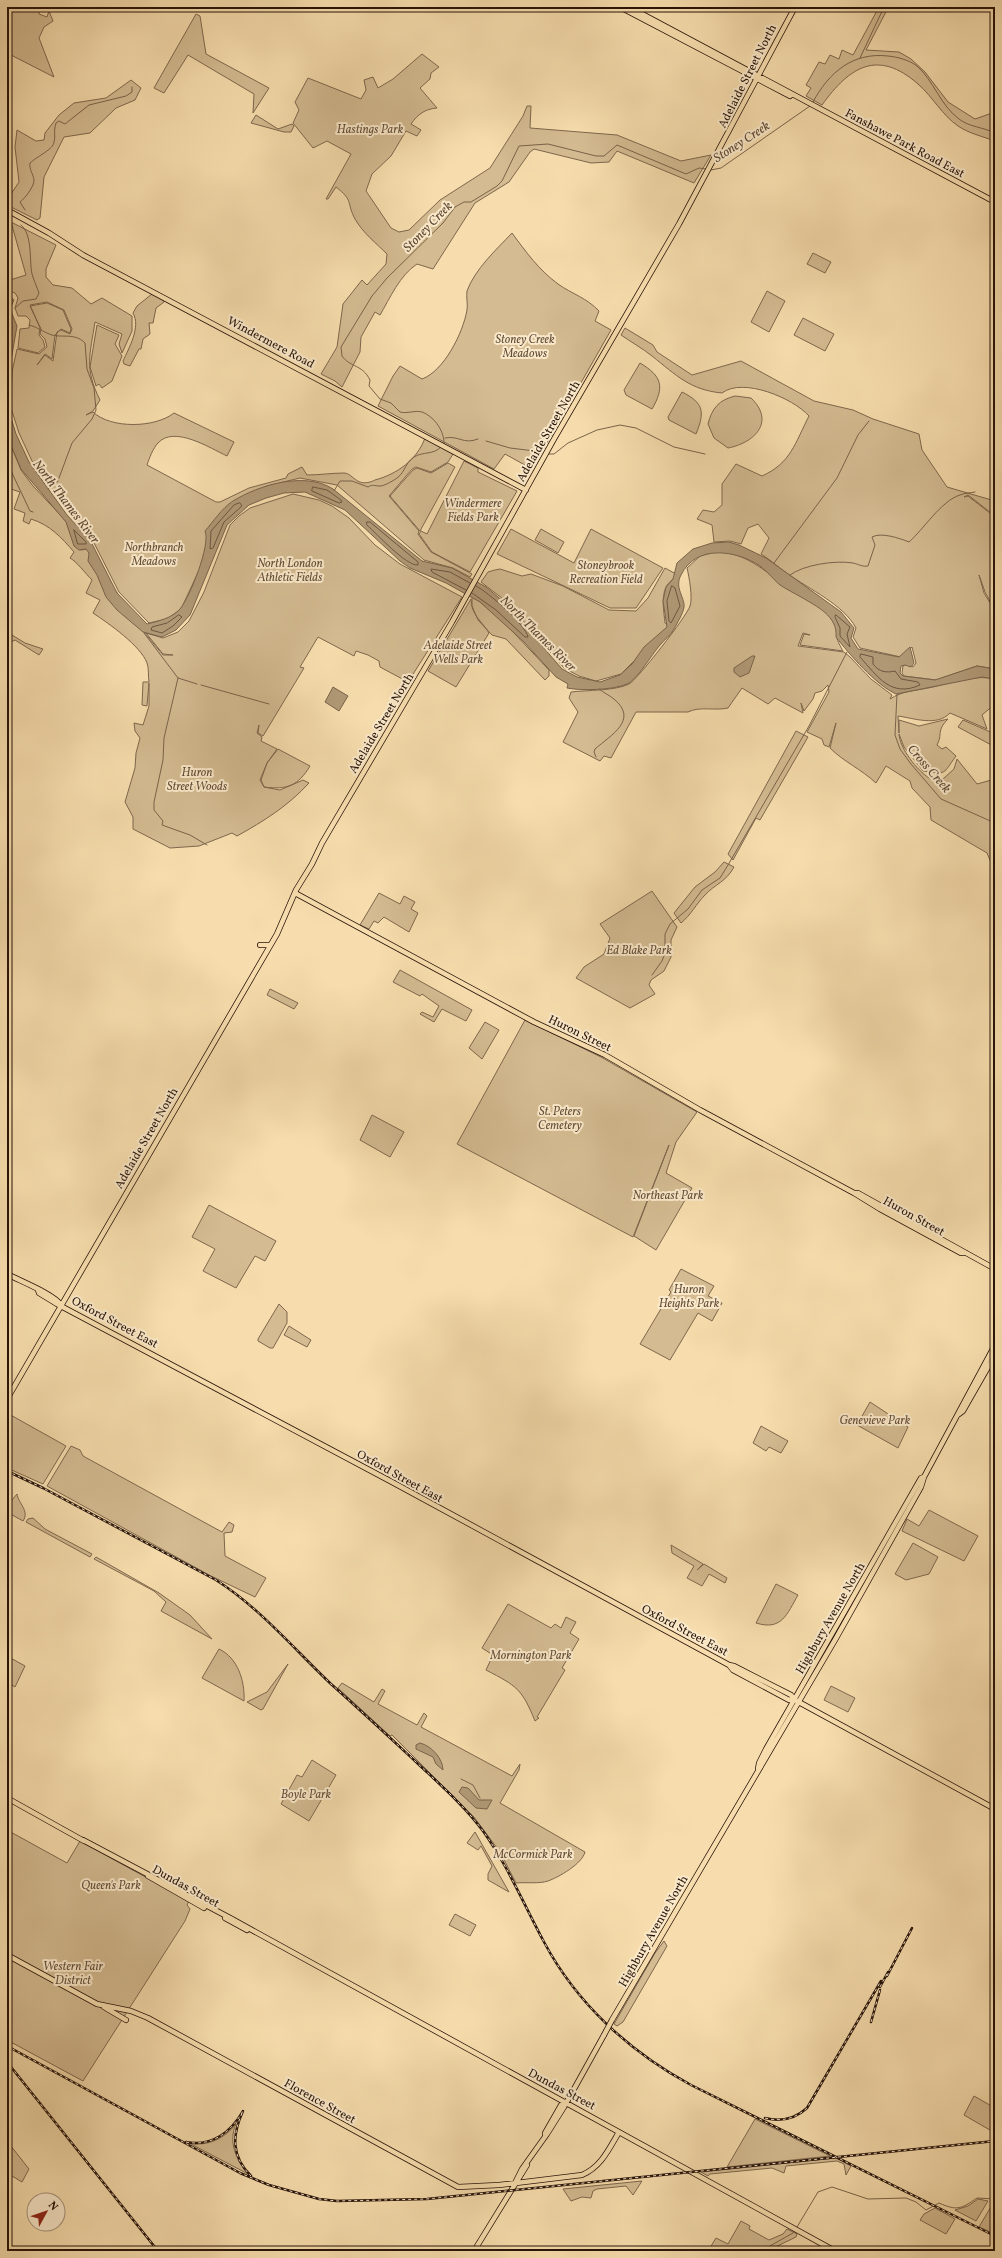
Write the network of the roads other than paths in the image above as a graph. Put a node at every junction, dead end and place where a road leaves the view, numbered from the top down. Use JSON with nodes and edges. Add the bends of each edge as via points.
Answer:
{"nodes":[{"id":1,"x":620,"y":7,"type":"edge"},
{"id":2,"x":629,"y":7,"type":"edge"},
{"id":3,"x":795,"y":7,"type":"edge"},
{"id":4,"x":758,"y":78,"type":"junction"},
{"id":5,"x":995,"y":202,"type":"edge"},
{"id":6,"x":7,"y":210,"type":"edge"},
{"id":7,"x":526,"y":490,"type":"junction"},
{"id":8,"x":295,"y":893,"type":"junction"},
{"id":9,"x":302,"y":897,"type":"junction"},
{"id":10,"x":290,"y":905,"type":"junction"},
{"id":11,"x":270,"y":945,"type":"junction"},
{"id":12,"x":265,"y":954,"type":"junction"},
{"id":13,"x":995,"y":1269,"type":"edge"},
{"id":14,"x":7,"y":1274,"type":"edge"},
{"id":15,"x":38,"y":1290,"type":"junction"},
{"id":16,"x":49,"y":1299,"type":"junction"},
{"id":17,"x":61,"y":1305,"type":"junction"},
{"id":18,"x":54,"y":1316,"type":"junction"},
{"id":19,"x":995,"y":1345,"type":"edge"},
{"id":20,"x":995,"y":1355,"type":"edge"},
{"id":21,"x":7,"y":1399,"type":"edge"},
{"id":22,"x":959,"y":1414,"type":"junction"},
{"id":23,"x":924,"y":1477,"type":"junction"},
{"id":24,"x":801,"y":1689,"type":"junction"},
{"id":25,"x":787,"y":1696,"type":"junction"},
{"id":26,"x":795,"y":1700,"type":"junction"},
{"id":27,"x":788,"y":1712,"type":"junction"},
{"id":28,"x":758,"y":1770,"type":"junction"},
{"id":29,"x":7,"y":1798,"type":"edge"},
{"id":30,"x":995,"y":1809,"type":"edge"},
{"id":31,"x":83,"y":1840,"type":"junction"},
{"id":32,"x":242,"y":1928,"type":"junction"},
{"id":33,"x":250,"y":1928,"type":"junction"},
{"id":34,"x":280,"y":1946,"type":"junction"},
{"id":35,"x":7,"y":1955,"type":"edge"},
{"id":36,"x":97,"y":2004,"type":"junction"},
{"id":37,"x":126,"y":2020,"type":"dead end"},
{"id":38,"x":566,"y":2102,"type":"junction"},
{"id":39,"x":620,"y":2132,"type":"junction"},
{"id":40,"x":515,"y":2183,"type":"junction"},
{"id":41,"x":499,"y":2185,"type":"junction"},
{"id":42,"x":507,"y":2196,"type":"junction"},
{"id":43,"x":474,"y":2251,"type":"edge"},
{"id":44,"x":834,"y":2251,"type":"edge"}],
"edges":[{"from":1,"to":4,"type":"main road","name":"Fanshawe Park Road East"},
{"from":2,"to":4,"type":"main road","name":"Fanshawe Park Road East"},
{"from":3,"to":4,"type":"main road","name":"Adelaide Street North"},
{"from":4,"to":5,"type":"main road","name":"Fanshawe Park Road East"},
{"from":4,"to":7,"type":"main road","name":"Adelaide Street North","via":[[715,159]]},
{"from":6,"to":7,"type":"main road","name":"Windermere Road","via":[[83,255]]},
{"from":7,"to":8,"type":"main road","name":"Adelaide Street North"},
{"from":8,"to":9,"type":"main road","name":"Huron Street"},
{"from":8,"to":10,"type":"main road","name":"Adelaide Street North"},
{"from":9,"to":10,"type":"main road"},
{"from":9,"to":13,"type":"main road","name":"Huron Street","via":[[534,1022],[605,1056]]},
{"from":10,"to":11,"type":"main road","name":"Adelaide Street North"},
{"from":11,"to":12,"type":"main road","name":"Adelaide Street North"},
{"from":11,"to":12,"type":"main road","via":[[260,945]]},
{"from":12,"to":17,"type":"main road","name":"Adelaide Street North"},
{"from":14,"to":15,"type":"main road","name":"Oxford Street East"},
{"from":15,"to":16,"type":"main road","name":"Oxford Street East"},
{"from":15,"to":17,"type":"main road","name":"Oxford Street East","via":[[58,1300]]},
{"from":16,"to":17,"type":"main road","name":"Oxford Street East"},
{"from":16,"to":18,"type":"main road","via":[[54,1307]]},
{"from":17,"to":18,"type":"main road","name":"Adelaide Street North"},
{"from":17,"to":25,"type":"main road","name":"Oxford Street East","via":[[729,1665],[733,1670]]},
{"from":18,"to":21,"type":"main road","name":"Adelaide Street North"},
{"from":19,"to":22,"type":"main road","name":"Highbury Avenue North"},
{"from":20,"to":22,"type":"main road","name":"Highbury Avenue North","via":[[964,1411]]},
{"from":22,"to":23,"type":"main road","name":"Highbury Avenue North"},
{"from":23,"to":24,"type":"main road","name":"Highbury Avenue North"},
{"from":23,"to":26,"type":"main road","name":"Highbury Avenue North","via":[[921,1487]]},
{"from":24,"to":25,"type":"main road"},
{"from":24,"to":26,"type":"main road","name":"Highbury Avenue North"},
{"from":25,"to":26,"type":"main road","name":"Oxford Street East"},
{"from":25,"to":27,"type":"main road"},
{"from":26,"to":27,"type":"main road","name":"Highbury Avenue North"},
{"from":26,"to":28,"type":"main road","name":"Highbury Avenue North"},
{"from":26,"to":30,"type":"main road","name":"Oxford Street East"},
{"from":27,"to":28,"type":"main road","name":"Highbury Avenue North","via":[[759,1763]]},
{"from":28,"to":38,"type":"main road","name":"Highbury Avenue North","bridge":true},
{"from":29,"to":31,"type":"main road","name":"Dundas Street"},
{"from":31,"to":32,"type":"main road","name":"Dundas Street"},
{"from":31,"to":33,"type":"main road","name":"Dundas Street"},
{"from":32,"to":33,"type":"main road"},
{"from":32,"to":34,"type":"main road","name":"Dundas Street"},
{"from":33,"to":34,"type":"main road","name":"Dundas Street"},
{"from":34,"to":38,"type":"main road","name":"Dundas Street"},
{"from":35,"to":36,"type":"main road","name":"Florence Street"},
{"from":36,"to":37,"type":"main road"},
{"from":36,"to":41,"type":"main road","name":"Florence Street","via":[[131,2011],[148,2018],[458,2187]]},
{"from":38,"to":39,"type":"main road","name":"Dundas Street"},
{"from":38,"to":40,"type":"main road","name":"Highbury Avenue North"},
{"from":39,"to":40,"type":"main road","name":"Florence Street","via":[[600,2164],[592,2171],[582,2175]]},
{"from":39,"to":44,"type":"main road","name":"Dundas Street"},
{"from":40,"to":41,"type":"main road","name":"Florence Street"},
{"from":40,"to":42,"type":"main road","name":"Highbury Avenue North"},
{"from":41,"to":42,"type":"main road","via":[[505,2189]]},
{"from":42,"to":43,"type":"main road","name":"Highbury Avenue North"}]}
